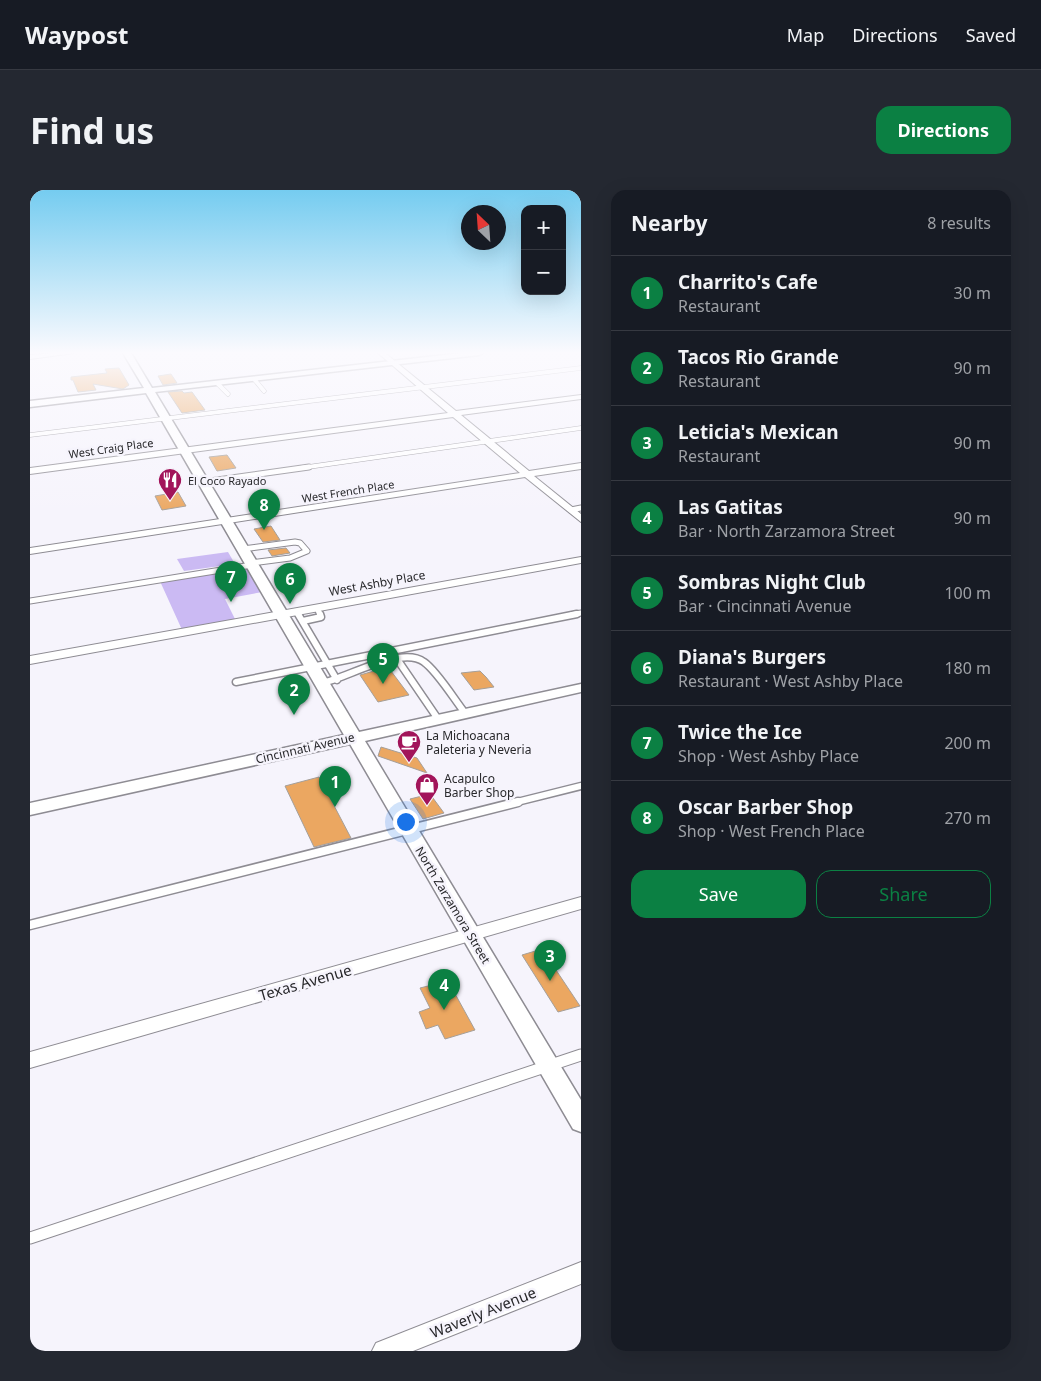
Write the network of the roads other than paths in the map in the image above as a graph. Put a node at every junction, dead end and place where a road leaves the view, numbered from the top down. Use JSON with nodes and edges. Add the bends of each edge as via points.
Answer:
{"nodes":[{"id":1,"x":159,"y":407,"type":"edge"},
{"id":2,"x":252,"y":407,"type":"edge"},
{"id":3,"x":447,"y":407,"type":"edge"},
{"id":4,"x":506,"y":407,"type":"edge"},
{"id":5,"x":455,"y":414,"type":"junction"},
{"id":6,"x":165,"y":418,"type":"junction"},
{"id":7,"x":581,"y":428,"type":"edge"},
{"id":8,"x":30,"y":435,"type":"edge"},
{"id":9,"x":488,"y":442,"type":"junction"},
{"id":10,"x":184,"y":450,"type":"junction"},
{"id":11,"x":581,"y":466,"type":"edge"},
{"id":12,"x":30,"y":471,"type":"edge"},
{"id":13,"x":528,"y":474,"type":"junction"},
{"id":14,"x":203,"y":482,"type":"junction"},
{"id":15,"x":581,"y":508,"type":"edge"},
{"id":16,"x":571,"y":510,"type":"junction"},
{"id":17,"x":581,"y":519,"type":"edge"},
{"id":18,"x":226,"y":521,"type":"junction"},
{"id":19,"x":242,"y":549,"type":"junction"},
{"id":20,"x":30,"y":551,"type":"edge"},
{"id":21,"x":581,"y":560,"type":"edge"},
{"id":22,"x":252,"y":564,"type":"junction"},
{"id":23,"x":30,"y":601,"type":"edge"},
{"id":24,"x":581,"y":613,"type":"edge"},
{"id":25,"x":281,"y":614,"type":"junction"},
{"id":26,"x":300,"y":616,"type":"junction"},
{"id":27,"x":397,"y":659,"type":"junction"},
{"id":28,"x":30,"y":660,"type":"edge"},
{"id":29,"x":329,"y":665,"type":"junction"},
{"id":30,"x":313,"y":668,"type":"junction"},
{"id":31,"x":337,"y":680,"type":"junction"},
{"id":32,"x":236,"y":682,"type":"dead end"},
{"id":33,"x":322,"y":683,"type":"junction"},
{"id":34,"x":581,"y":688,"type":"edge"},
{"id":35,"x":465,"y":713,"type":"junction"},
{"id":36,"x":438,"y":719,"type":"junction"},
{"id":37,"x":354,"y":737,"type":"junction"},
{"id":38,"x":581,"y":786,"type":"edge"},
{"id":39,"x":30,"y":809,"type":"edge"},
{"id":40,"x":408,"y":829,"type":"junction"},
{"id":41,"x":581,"y":903,"type":"edge"},
{"id":42,"x":30,"y":925,"type":"edge"},
{"id":43,"x":470,"y":934,"type":"junction"},
{"id":44,"x":581,"y":1055,"type":"edge"},
{"id":45,"x":30,"y":1060,"type":"edge"},
{"id":46,"x":548,"y":1066,"type":"junction"},
{"id":47,"x":581,"y":1121,"type":"edge"},
{"id":48,"x":30,"y":1238,"type":"edge"},
{"id":49,"x":581,"y":1273,"type":"edge"},
{"id":50,"x":384,"y":1351,"type":"edge"}],
"edges":[{"from":1,"to":6,"type":"street","name":"North Zarzamora Street"},
{"from":2,"to":6,"type":"lane"},
{"from":3,"to":5,"type":"street"},
{"from":4,"to":5,"type":"street","name":"West Craig Place"},
{"from":5,"to":9,"type":"street"},
{"from":5,"to":10,"type":"street","name":"West Craig Place"},
{"from":6,"to":8,"type":"lane"},
{"from":6,"to":10,"type":"street","name":"North Zarzamora Street"},
{"from":7,"to":9,"type":"lane"},
{"from":9,"to":13,"type":"street"},
{"from":9,"to":14,"type":"lane"},
{"from":10,"to":12,"type":"street","name":"West Craig Place"},
{"from":10,"to":14,"type":"street","name":"North Zarzamora Street"},
{"from":11,"to":13,"type":"street","name":"West French Place"},
{"from":13,"to":16,"type":"street"},
{"from":13,"to":18,"type":"street","name":"West French Place"},
{"from":14,"to":18,"type":"street","name":"North Zarzamora Street"},
{"from":15,"to":16,"type":"lane"},
{"from":16,"to":17,"type":"street"},
{"from":18,"to":19,"type":"street","name":"North Zarzamora Street"},
{"from":18,"to":20,"type":"street","name":"West French Place"},
{"from":19,"to":22,"type":"street","name":"North Zarzamora Street"},
{"from":19,"to":22,"type":"lane","via":[[295,542],[307,551],[295,557]]},
{"from":21,"to":26,"type":"street","name":"West Ashby Place","via":[[317,608]]},
{"from":22,"to":23,"type":"lane"},
{"from":22,"to":25,"type":"street","name":"North Zarzamora Street"},
{"from":24,"to":29,"type":"lane"},
{"from":25,"to":26,"type":"street","name":"West Ashby Place"},
{"from":25,"to":28,"type":"street","name":"West Ashby Place"},
{"from":25,"to":30,"type":"street","name":"North Zarzamora Street"},
{"from":26,"to":29,"type":"lane"},
{"from":27,"to":31,"type":"lane","via":[[360,667]]},
{"from":27,"to":35,"type":"lane","via":[[414,656],[425,662]]},
{"from":27,"to":36,"type":"lane"},
{"from":29,"to":30,"type":"lane"},
{"from":29,"to":31,"type":"lane"},
{"from":30,"to":32,"type":"lane"},
{"from":30,"to":33,"type":"street","name":"North Zarzamora Street"},
{"from":31,"to":33,"type":"lane"},
{"from":33,"to":37,"type":"street","name":"North Zarzamora Street"},
{"from":34,"to":35,"type":"street","name":"Cincinnati Avenue"},
{"from":35,"to":36,"type":"street","name":"Cincinnati Avenue"},
{"from":36,"to":37,"type":"street","name":"Cincinnati Avenue"},
{"from":37,"to":39,"type":"street","name":"Cincinnati Avenue"},
{"from":37,"to":40,"type":"street","name":"North Zarzamora Street"},
{"from":38,"to":40,"type":"lane"},
{"from":40,"to":42,"type":"lane"},
{"from":40,"to":43,"type":"street","name":"North Zarzamora Street"},
{"from":41,"to":43,"type":"street","name":"Texas Avenue"},
{"from":43,"to":45,"type":"street","name":"Texas Avenue"},
{"from":43,"to":46,"type":"street","name":"North Zarzamora Street"},
{"from":44,"to":46,"type":"lane"},
{"from":46,"to":47,"type":"street","name":"North Zarzamora Street"},
{"from":46,"to":48,"type":"lane"},
{"from":49,"to":50,"type":"street","name":"Waverly Avenue"}]}
